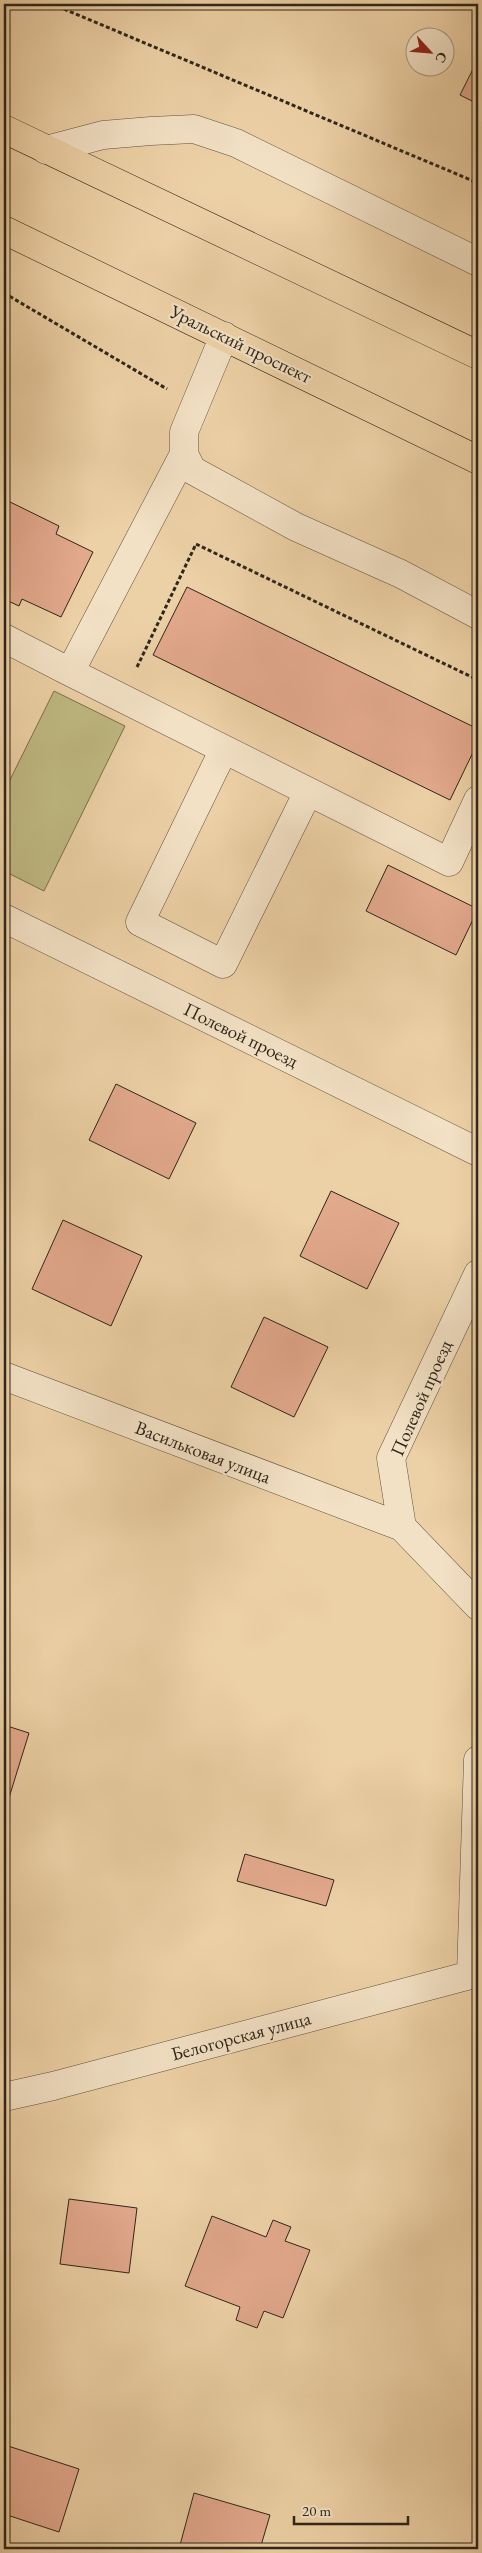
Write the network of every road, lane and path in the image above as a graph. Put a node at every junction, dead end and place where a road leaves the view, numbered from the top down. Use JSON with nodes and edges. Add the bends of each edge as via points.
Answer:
{"nodes":[{"id":1,"x":52,"y":4,"type":"edge"},
{"id":2,"x":4,"y":130,"type":"edge"},
{"id":3,"x":46,"y":150,"type":"junction"},
{"id":4,"x":478,"y":184,"type":"edge"},
{"id":5,"x":4,"y":230,"type":"edge"},
{"id":6,"x":478,"y":262,"type":"edge"},
{"id":7,"x":4,"y":293,"type":"edge"},
{"id":8,"x":224,"y":336,"type":"junction"},
{"id":9,"x":478,"y":355,"type":"edge"},
{"id":10,"x":194,"y":405,"type":"junction"},
{"id":11,"x":184,"y":454,"type":"junction"},
{"id":12,"x":478,"y":460,"type":"edge"},
{"id":13,"x":478,"y":615,"type":"edge"},
{"id":14,"x":4,"y":638,"type":"edge"},
{"id":15,"x":70,"y":672,"type":"junction"},
{"id":16,"x":134,"y":674,"type":"dead end"},
{"id":17,"x":478,"y":680,"type":"edge"},
{"id":18,"x":224,"y":749,"type":"junction"},
{"id":19,"x":478,"y":759,"type":"edge"},
{"id":20,"x":474,"y":788,"type":"edge"},
{"id":21,"x":308,"y":792,"type":"junction"},
{"id":22,"x":4,"y":918,"type":"edge"},
{"id":23,"x":478,"y":1152,"type":"edge"},
{"id":24,"x":478,"y":1274,"type":"edge"},
{"id":25,"x":4,"y":1376,"type":"edge"},
{"id":26,"x":402,"y":1527,"type":"junction"},
{"id":27,"x":478,"y":1606,"type":"edge"},
{"id":28,"x":478,"y":1760,"type":"edge"},
{"id":29,"x":474,"y":1974,"type":"edge"},
{"id":30,"x":4,"y":2097,"type":"edge"}],
"edges":[{"from":1,"to":4,"type":"path"},
{"from":2,"to":3,"type":"main road"},
{"from":3,"to":6,"type":"street","via":[[103,135],[194,130],[236,143]]},
{"from":3,"to":9,"type":"main road"},
{"from":5,"to":8,"type":"main road","name":"Уральский проспект"},
{"from":7,"to":10,"type":"path"},
{"from":8,"to":10,"type":"street"},
{"from":8,"to":12,"type":"main road","name":"Уральский проспект"},
{"from":10,"to":11,"type":"street","via":[[184,432]]},
{"from":11,"to":13,"type":"street","via":[[192,470],[216,485],[296,527],[401,574]]},
{"from":11,"to":15,"type":"street"},
{"from":14,"to":15,"type":"street"},
{"from":15,"to":18,"type":"street"},
{"from":16,"to":17,"type":"path","via":[[196,544]]},
{"from":18,"to":21,"type":"street"},
{"from":18,"to":21,"type":"street","via":[[140,922],[224,964]]},
{"from":19,"to":20,"type":"path"},
{"from":20,"to":21,"type":"street","via":[[449,862]]},
{"from":22,"to":23,"type":"street","name":"Полевой проезд"},
{"from":24,"to":26,"type":"street","name":"Полевой проезд","via":[[390,1458]]},
{"from":25,"to":26,"type":"street","name":"Васильковая улица"},
{"from":26,"to":27,"type":"street"},
{"from":28,"to":29,"type":"street"},
{"from":29,"to":30,"type":"street","name":"Белогорская улица"}]}
